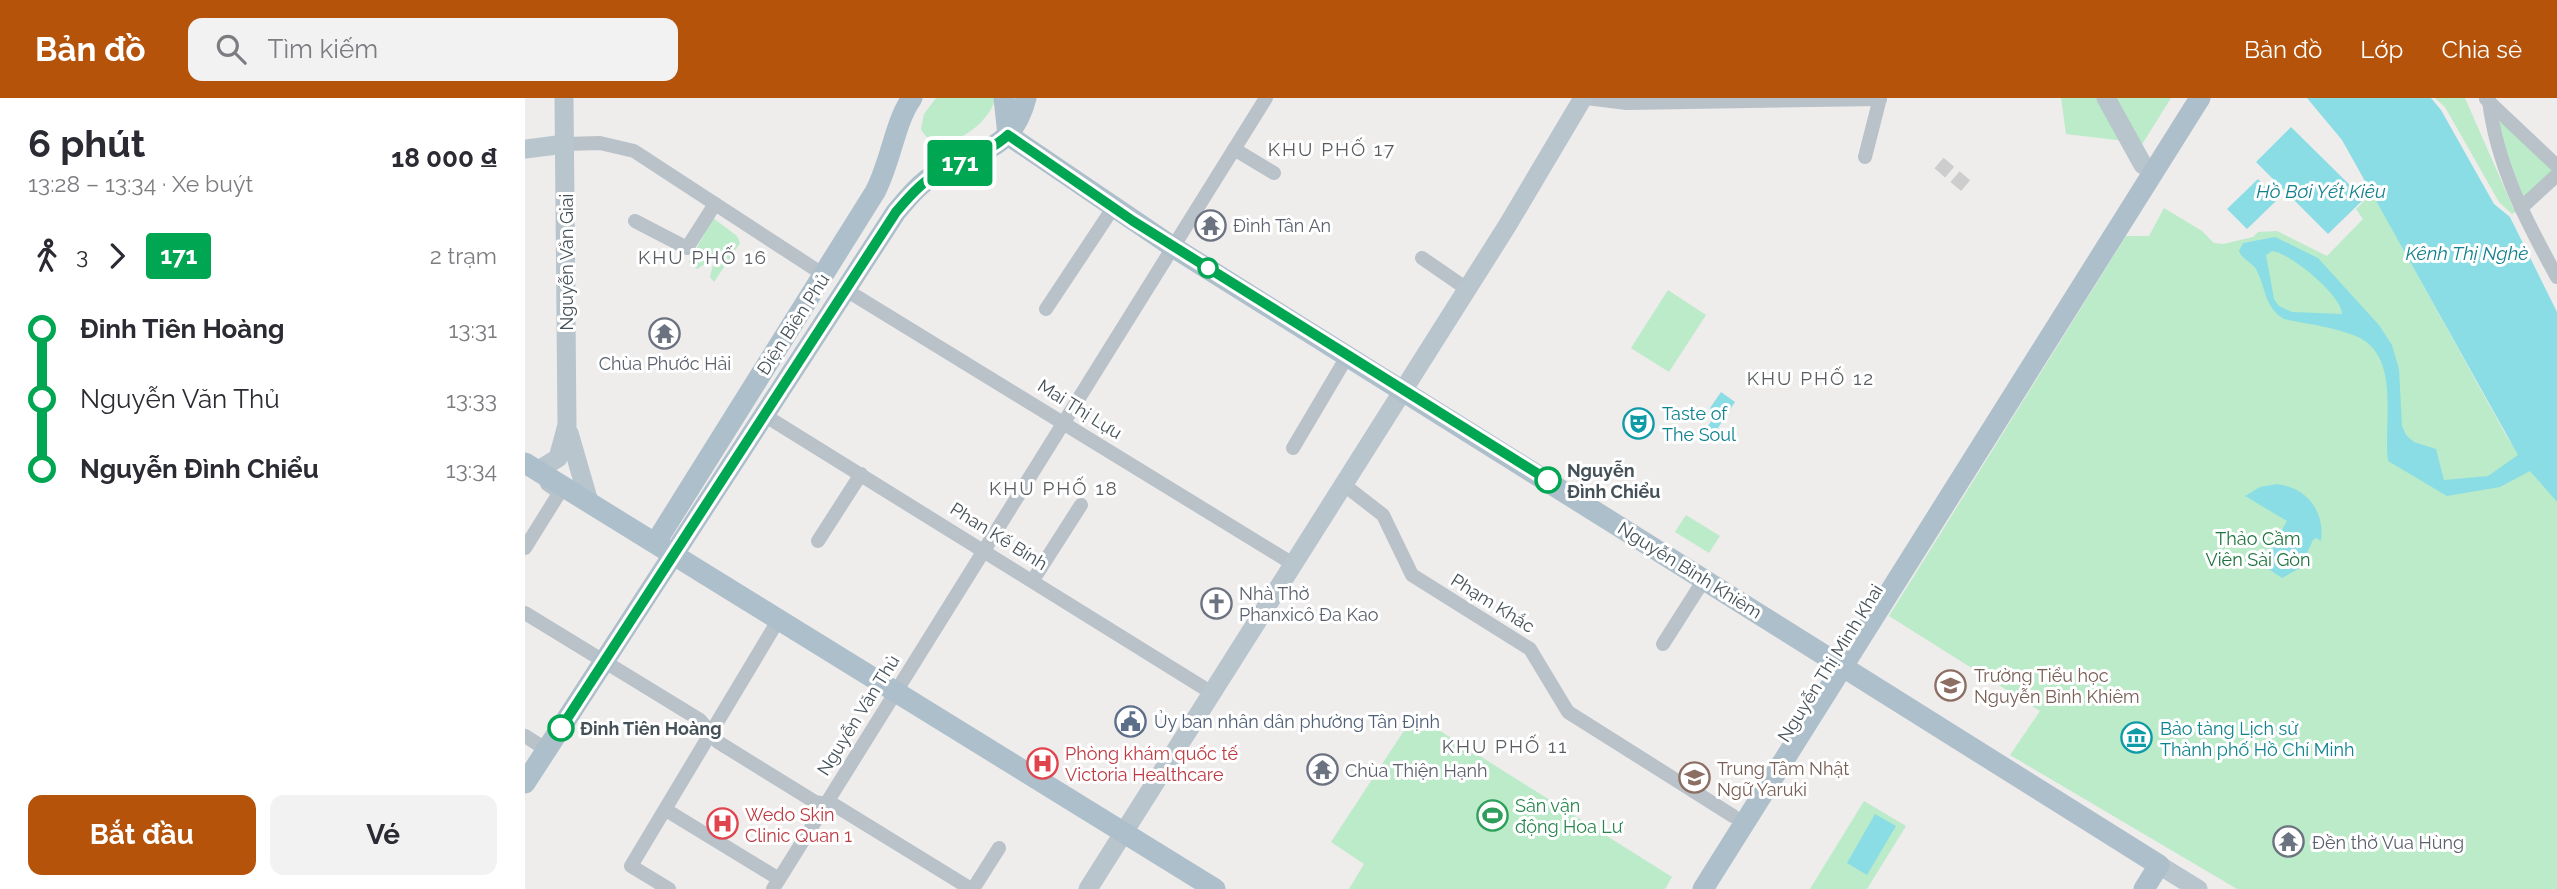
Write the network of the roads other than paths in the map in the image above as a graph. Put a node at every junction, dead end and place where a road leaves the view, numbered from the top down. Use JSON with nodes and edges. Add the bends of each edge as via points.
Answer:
{"nodes":[{"id":1,"x":564,"y":98,"type":"edge"},
{"id":2,"x":912,"y":98,"type":"edge"},
{"id":3,"x":1004,"y":98,"type":"edge"},
{"id":4,"x":1025,"y":98,"type":"edge"},
{"id":5,"x":1266,"y":98,"type":"edge"},
{"id":6,"x":1585,"y":98,"type":"edge"},
{"id":7,"x":2106,"y":98,"type":"edge"},
{"id":8,"x":2185,"y":98,"type":"edge"},
{"id":9,"x":2200,"y":98,"type":"edge"},
{"id":10,"x":1763,"y":99,"type":"edge"},
{"id":11,"x":1816,"y":99,"type":"edge"},
{"id":12,"x":1880,"y":99,"type":"edge"},
{"id":13,"x":1681,"y":100,"type":"edge"},
{"id":14,"x":2487,"y":100,"type":"edge"},
{"id":15,"x":1008,"y":135,"type":"junction"},
{"id":16,"x":2166,"y":140,"type":"junction"},
{"id":17,"x":565,"y":144,"type":"junction"},
{"id":18,"x":525,"y":149,"type":"edge"},
{"id":19,"x":1234,"y":149,"type":"junction"},
{"id":20,"x":1865,"y":157,"type":"dead end"},
{"id":21,"x":2143,"y":165,"type":"junction"},
{"id":22,"x":2557,"y":166,"type":"edge"},
{"id":23,"x":1274,"y":173,"type":"dead end"},
{"id":24,"x":2557,"y":175,"type":"edge"},
{"id":25,"x":715,"y":204,"type":"junction"},
{"id":26,"x":1113,"y":208,"type":"junction"},
{"id":27,"x":2521,"y":208,"type":"junction"},
{"id":28,"x":635,"y":221,"type":"dead end"},
{"id":29,"x":1173,"y":247,"type":"junction"},
{"id":30,"x":1422,"y":258,"type":"dead end"},
{"id":31,"x":824,"y":275,"type":"junction"},
{"id":32,"x":2557,"y":277,"type":"edge"},
{"id":33,"x":846,"y":289,"type":"junction"},
{"id":34,"x":1467,"y":289,"type":"junction"},
{"id":35,"x":1046,"y":309,"type":"dead end"},
{"id":36,"x":1349,"y":355,"type":"junction"},
{"id":37,"x":1403,"y":389,"type":"junction"},
{"id":38,"x":764,"y":415,"type":"junction"},
{"id":39,"x":1065,"y":423,"type":"junction"},
{"id":40,"x":567,"y":425,"type":"junction"},
{"id":41,"x":1977,"y":440,"type":"junction"},
{"id":42,"x":1293,"y":449,"type":"dead end"},
{"id":43,"x":531,"y":467,"type":"edge"},
{"id":44,"x":861,"y":474,"type":"junction"},
{"id":45,"x":1343,"y":484,"type":"junction"},
{"id":46,"x":589,"y":502,"type":"junction"},
{"id":47,"x":1081,"y":505,"type":"dead end"},
{"id":48,"x":677,"y":507,"type":"junction"},
{"id":49,"x":697,"y":519,"type":"junction"},
{"id":50,"x":818,"y":541,"type":"dead end"},
{"id":51,"x":656,"y":542,"type":"junction"},
{"id":52,"x":525,"y":548,"type":"edge"},
{"id":53,"x":984,"y":549,"type":"junction"},
{"id":54,"x":675,"y":554,"type":"junction"},
{"id":55,"x":1293,"y":564,"type":"junction"},
{"id":56,"x":1705,"y":578,"type":"junction"},
{"id":57,"x":1033,"y":580,"type":"junction"},
{"id":58,"x":525,"y":613,"type":"edge"},
{"id":59,"x":779,"y":619,"type":"junction"},
{"id":60,"x":1663,"y":644,"type":"dead end"},
{"id":61,"x":604,"y":662,"type":"junction"},
{"id":62,"x":1838,"y":663,"type":"junction"},
{"id":63,"x":897,"y":691,"type":"junction"},
{"id":64,"x":1212,"y":693,"type":"junction"},
{"id":65,"x":712,"y":733,"type":"junction"},
{"id":66,"x":525,"y":736,"type":"edge"},
{"id":67,"x":547,"y":750,"type":"junction"},
{"id":68,"x":525,"y":783,"type":"edge"},
{"id":69,"x":825,"y":804,"type":"junction"},
{"id":70,"x":666,"y":810,"type":"junction"},
{"id":71,"x":1739,"y":819,"type":"junction"},
{"id":72,"x":1124,"y":832,"type":"junction"},
{"id":73,"x":999,"y":848,"type":"dead end"},
{"id":74,"x":2159,"y":865,"type":"junction"},
{"id":75,"x":776,"y":884,"type":"edge"},
{"id":76,"x":1698,"y":885,"type":"edge"},
{"id":77,"x":670,"y":889,"type":"edge"},
{"id":78,"x":972,"y":889,"type":"edge"},
{"id":79,"x":1088,"y":889,"type":"edge"},
{"id":80,"x":1215,"y":889,"type":"edge"},
{"id":81,"x":2144,"y":889,"type":"edge"},
{"id":82,"x":2198,"y":889,"type":"edge"}],
"edges":[{"from":1,"to":17,"type":"street","name":"Nguyễn Văn Giai"},
{"from":2,"to":31,"type":"main road","name":"Ðiện Biên Phủ","via":[[902,114],[882,180]]},
{"from":3,"to":15,"type":"main road"},
{"from":4,"to":15,"type":"main road"},
{"from":5,"to":19,"type":"street","name":"Nguyễn Văn Thủ"},
{"from":6,"to":13,"type":"street","via":[[1627,103]]},
{"from":6,"to":34,"type":"street"},
{"from":7,"to":21,"type":"street"},
{"from":8,"to":16,"type":"main road"},
{"from":9,"to":16,"type":"main road"},
{"from":10,"to":11,"type":"street"},
{"from":10,"to":13,"type":"street"},
{"from":11,"to":12,"type":"street"},
{"from":12,"to":20,"type":"street"},
{"from":14,"to":22,"type":"street"},
{"from":14,"to":27,"type":"street","via":[[2497,151]]},
{"from":15,"to":26,"type":"main road","name":"Nguyễn Bỉnh Khiêm"},
{"from":15,"to":33,"type":"main road","name":"Ðiện Biên Phủ","via":[[987,152],[934,175],[915,190]]},
{"from":16,"to":21,"type":"main road","name":"Nguyễn Thị Minh Khai"},
{"from":16,"to":41,"type":"main road","name":"Nguyễn Thị Minh Khai"},
{"from":17,"to":18,"type":"street"},
{"from":17,"to":25,"type":"street","via":[[600,143],[634,151]]},
{"from":17,"to":40,"type":"street","name":"Nguyễn Văn Giai"},
{"from":19,"to":23,"type":"street"},
{"from":19,"to":29,"type":"street","name":"Nguyễn Văn Thủ"},
{"from":21,"to":41,"type":"main road","name":"Nguyễn Thị Minh Khai"},
{"from":24,"to":27,"type":"street"},
{"from":25,"to":28,"type":"street","via":[[687,248]]},
{"from":25,"to":31,"type":"street"},
{"from":26,"to":29,"type":"main road","name":"Nguyễn Bỉnh Khiêm"},
{"from":26,"to":35,"type":"street"},
{"from":27,"to":32,"type":"street"},
{"from":29,"to":36,"type":"main road","name":"Nguyễn Bỉnh Khiêm"},
{"from":29,"to":39,"type":"street","name":"Nguyễn Văn Thủ"},
{"from":30,"to":34,"type":"street"},
{"from":31,"to":48,"type":"main road","name":"Ðiện Biên Phủ"},
{"from":33,"to":38,"type":"main road","name":"Ðiện Biên Phủ"},
{"from":33,"to":39,"type":"street","name":"Mai Thị Lựu"},
{"from":34,"to":37,"type":"street"},
{"from":36,"to":37,"type":"main road","name":"Nguyễn Bỉnh Khiêm"},
{"from":36,"to":42,"type":"street"},
{"from":37,"to":45,"type":"street"},
{"from":37,"to":56,"type":"main road","name":"Nguyễn Bỉnh Khiêm"},
{"from":38,"to":44,"type":"street","name":"Phan Kế Bính"},
{"from":38,"to":49,"type":"main road","name":"Ðiện Biên Phủ"},
{"from":39,"to":53,"type":"street","name":"Nguyễn Văn Thủ"},
{"from":39,"to":55,"type":"street","name":"Mai Thị Lựu"},
{"from":40,"to":43,"type":"street","name":"Nguyễn Văn Giai","via":[[558,458]]},
{"from":40,"to":46,"type":"street","name":"Nguyễn Văn Giai"},
{"from":41,"to":62,"type":"main road","name":"Nguyễn Thị Minh Khai"},
{"from":43,"to":46,"type":"main road"},
{"from":43,"to":52,"type":"street","via":[[558,495]]},
{"from":44,"to":50,"type":"street"},
{"from":44,"to":53,"type":"street","name":"Phan Kế Bính"},
{"from":45,"to":55,"type":"street"},
{"from":45,"to":71,"type":"street","name":"Phạm Khắc","via":[[1383,515],[1412,575],[1530,649],[1569,712]]},
{"from":46,"to":51,"type":"main road"},
{"from":47,"to":57,"type":"street"},
{"from":48,"to":49,"type":"main road","via":[[685,517]]},
{"from":48,"to":51,"type":"main road","name":"Ðiện Biên Phủ"},
{"from":49,"to":54,"type":"main road","name":"Ðiện Biên Phủ"},
{"from":51,"to":54,"type":"main road"},
{"from":53,"to":57,"type":"street","name":"Phan Kế Bính"},
{"from":53,"to":63,"type":"street","name":"Nguyễn Văn Thủ"},
{"from":54,"to":59,"type":"main road"},
{"from":54,"to":61,"type":"main road","name":"Ðiện Biên Phủ"},
{"from":55,"to":64,"type":"street"},
{"from":56,"to":60,"type":"street"},
{"from":56,"to":62,"type":"main road","name":"Nguyễn Bỉnh Khiêm"},
{"from":57,"to":64,"type":"street","name":"Phan Kế Bính"},
{"from":58,"to":61,"type":"street"},
{"from":59,"to":63,"type":"main road"},
{"from":59,"to":65,"type":"street"},
{"from":61,"to":65,"type":"street","via":[[700,720]]},
{"from":61,"to":67,"type":"main road","name":"Ðiện Biên Phủ"},
{"from":62,"to":71,"type":"main road","name":"Nguyễn Thị Minh Khai"},
{"from":62,"to":74,"type":"main road","name":"Nguyễn Bỉnh Khiêm"},
{"from":63,"to":69,"type":"street","name":"Nguyễn Văn Thủ"},
{"from":63,"to":72,"type":"main road"},
{"from":64,"to":72,"type":"street"},
{"from":65,"to":69,"type":"street","via":[[718,742]]},
{"from":65,"to":70,"type":"street"},
{"from":66,"to":67,"type":"street"},
{"from":67,"to":68,"type":"main road","name":"Ðiện Biên Phủ"},
{"from":69,"to":75,"type":"street","name":"Nguyễn Văn Thủ"},
{"from":69,"to":78,"type":"street","via":[[836,806]]},
{"from":70,"to":75,"type":"street"},
{"from":70,"to":77,"type":"street","via":[[631,866]]},
{"from":71,"to":76,"type":"main road","name":"Nguyễn Thị Minh Khai"},
{"from":72,"to":79,"type":"street"},
{"from":72,"to":80,"type":"main road"},
{"from":73,"to":78,"type":"street"},
{"from":74,"to":81,"type":"main road"},
{"from":74,"to":82,"type":"street","name":"Nguyễn Bỉnh Khiêm"}]}
